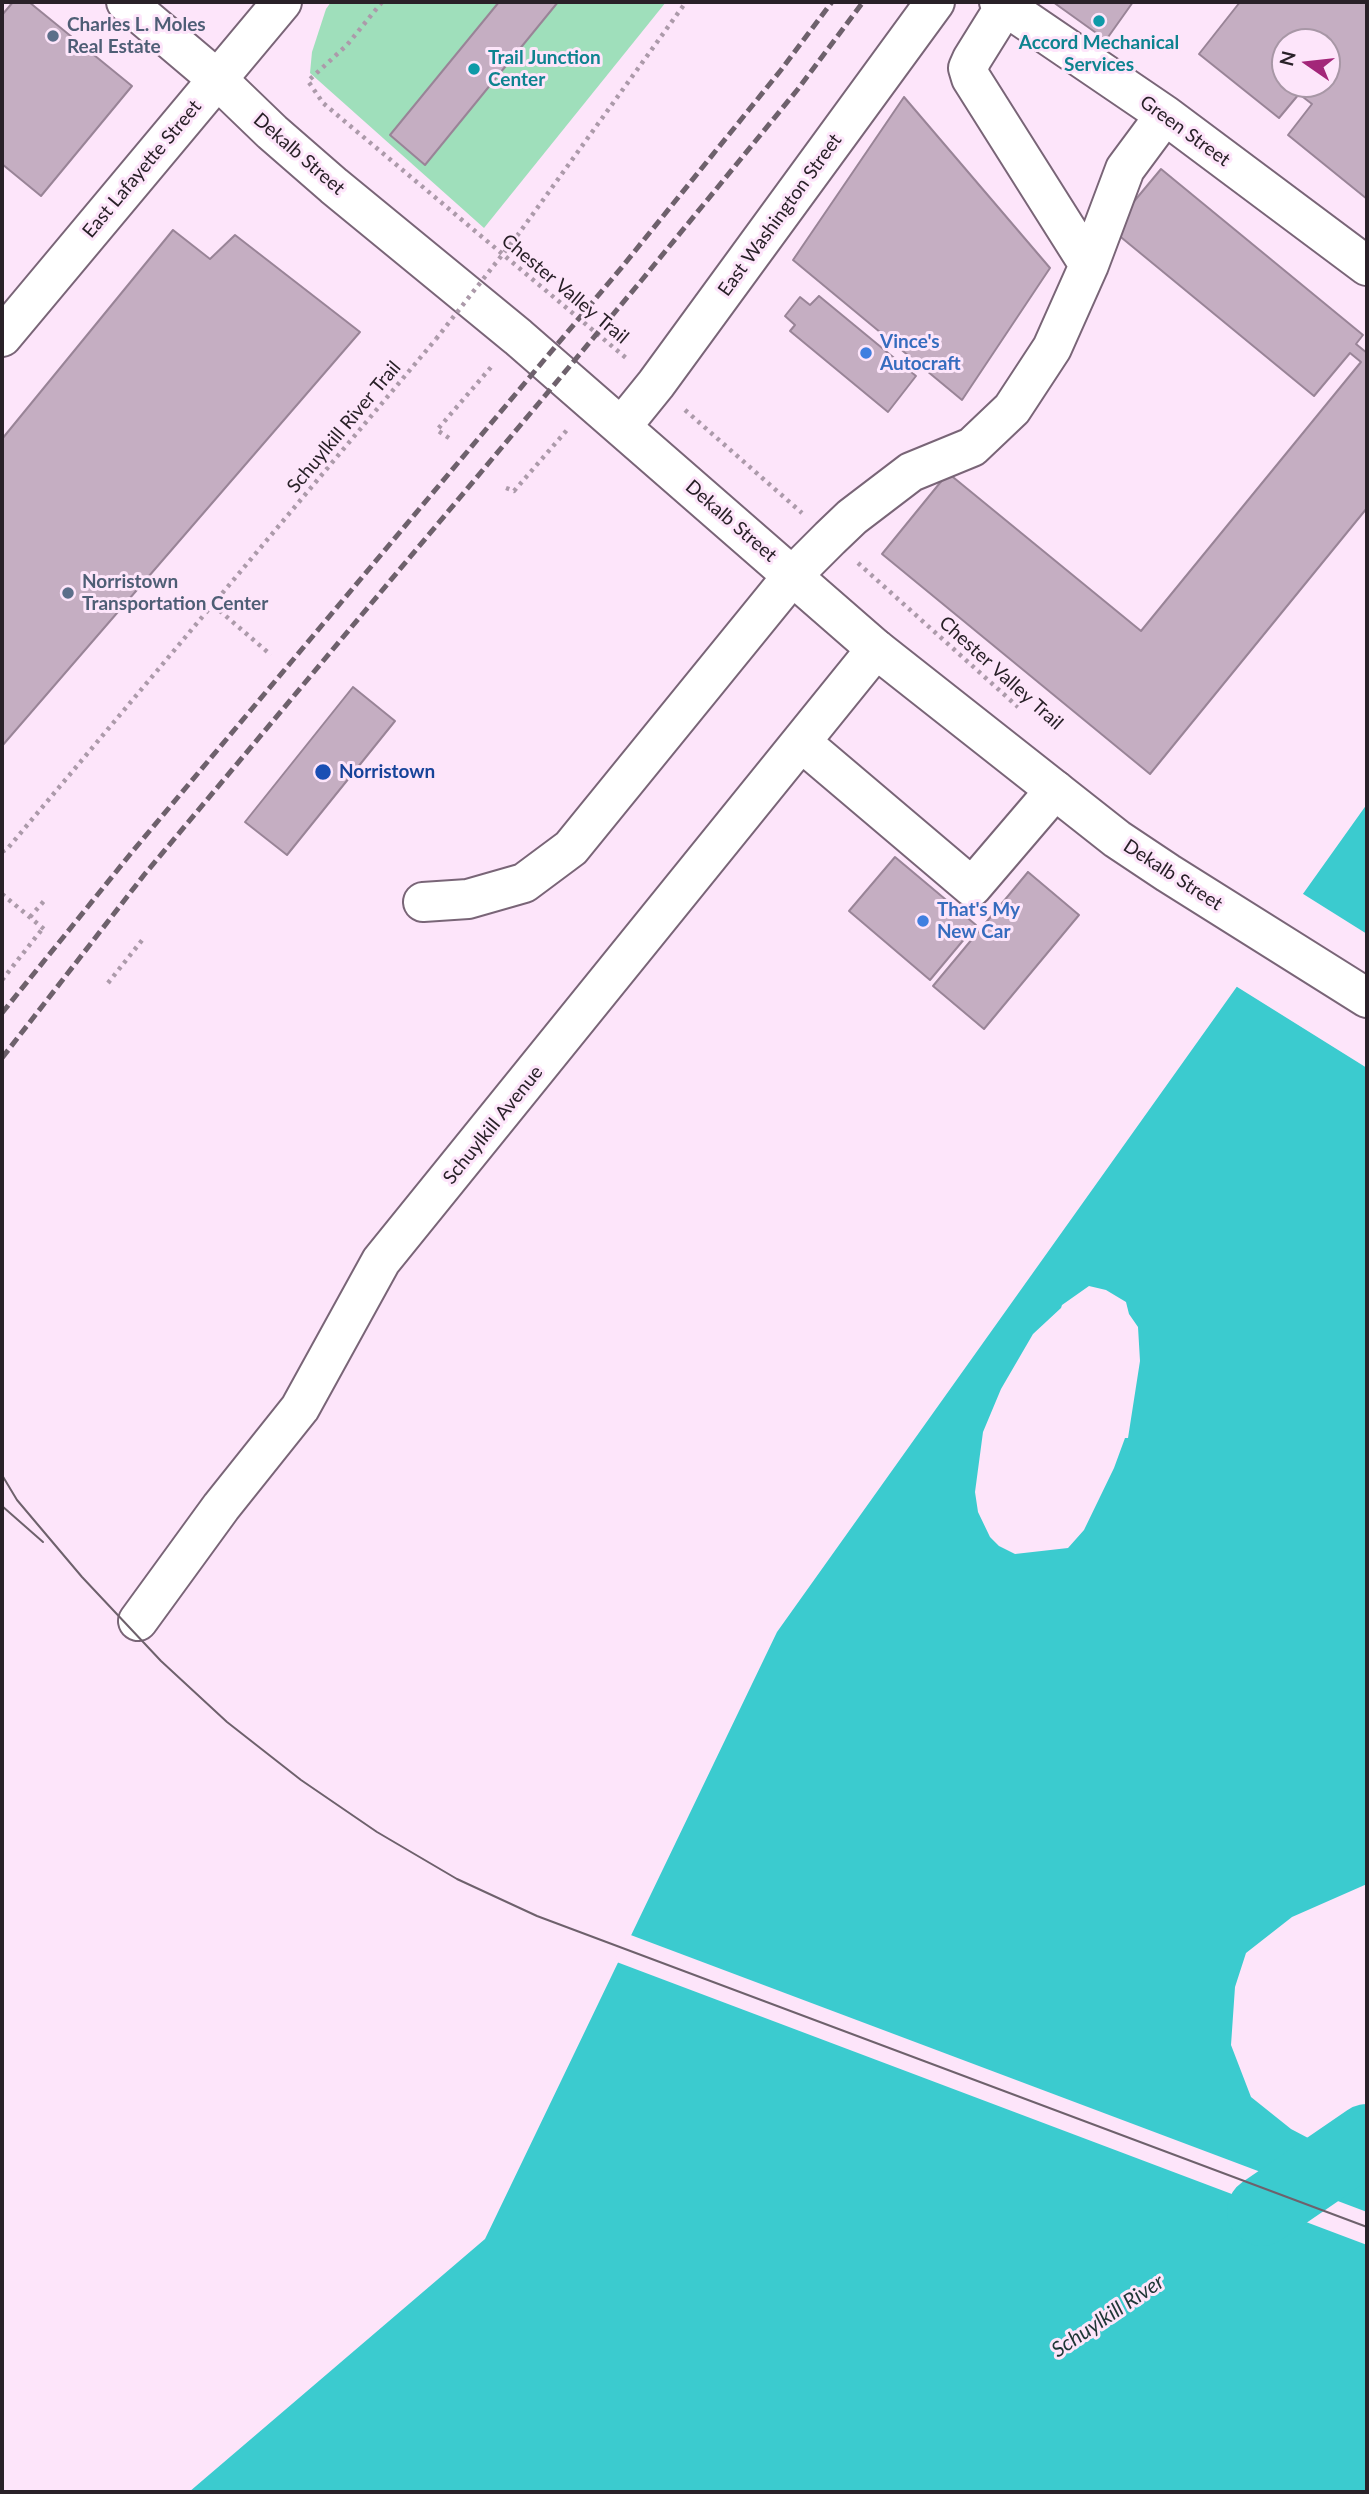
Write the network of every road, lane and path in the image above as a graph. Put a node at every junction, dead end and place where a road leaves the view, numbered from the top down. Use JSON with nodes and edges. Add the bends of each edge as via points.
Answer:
{"nodes":[{"id":1,"x":126,"y":2,"type":"edge"},
{"id":2,"x":282,"y":2,"type":"edge"},
{"id":3,"x":382,"y":2,"type":"edge"},
{"id":4,"x":686,"y":2,"type":"edge"},
{"id":5,"x":935,"y":2,"type":"edge"},
{"id":6,"x":1002,"y":4,"type":"edge"},
{"id":7,"x":217,"y":79,"type":"junction"},
{"id":8,"x":1166,"y":115,"type":"junction"},
{"id":9,"x":1089,"y":265,"type":"junction"},
{"id":10,"x":1367,"y":265,"type":"edge"},
{"id":11,"x":2,"y":337,"type":"edge"},
{"id":12,"x":478,"y":382,"type":"dead end"},
{"id":13,"x":656,"y":384,"type":"junction"},
{"id":14,"x":622,"y":426,"type":"junction"},
{"id":15,"x":449,"y":438,"type":"dead end"},
{"id":16,"x":551,"y":448,"type":"dead end"},
{"id":17,"x":506,"y":488,"type":"dead end"},
{"id":18,"x":806,"y":516,"type":"dead end"},
{"id":19,"x":855,"y":560,"type":"dead end"},
{"id":20,"x":793,"y":575,"type":"junction"},
{"id":21,"x":213,"y":605,"type":"junction"},
{"id":22,"x":876,"y":649,"type":"junction"},
{"id":23,"x":271,"y":655,"type":"dead end"},
{"id":24,"x":1020,"y":709,"type":"dead end"},
{"id":25,"x":801,"y":742,"type":"junction"},
{"id":26,"x":1055,"y":790,"type":"junction"},
{"id":27,"x":2,"y":852,"type":"edge"},
{"id":28,"x":2,"y":894,"type":"edge"},
{"id":29,"x":44,"y":901,"type":"dead end"},
{"id":30,"x":424,"y":902,"type":"dead end"},
{"id":31,"x":30,"y":917,"type":"junction"},
{"id":32,"x":143,"y":939,"type":"dead end"},
{"id":33,"x":2,"y":980,"type":"edge"},
{"id":34,"x":108,"y":983,"type":"dead end"},
{"id":35,"x":1367,"y":998,"type":"edge"},
{"id":36,"x":138,"y":1621,"type":"dead end"}],
"edges":[{"from":1,"to":7,"type":"main road","name":"Dekalb Street"},
{"from":2,"to":7,"type":"main road","name":"East Lafayette Street"},
{"from":3,"to":13,"type":"path","name":"Chester Valley Trail","via":[[348,45],[308,81],[323,103]]},
{"from":4,"to":21,"type":"path","name":"Schuylkill River Trail","bridge":true,"via":[[517,236]]},
{"from":5,"to":13,"type":"main road","name":"East Washington Street"},
{"from":6,"to":8,"type":"main road","name":"Green Street"},
{"from":6,"to":9,"type":"main road","via":[[968,68],[971,78]]},
{"from":7,"to":11,"type":"main road","name":"East Lafayette Street"},
{"from":7,"to":14,"type":"main road","name":"Dekalb Street","via":[[334,186]]},
{"from":8,"to":9,"type":"main road","via":[[1125,169]]},
{"from":8,"to":10,"type":"main road","name":"Green Street"},
{"from":9,"to":20,"type":"main road","via":[[1052,348],[1012,409],[972,447],[911,472],[852,517]]},
{"from":12,"to":15,"type":"path","via":[[437,430]]},
{"from":13,"to":14,"type":"main road","name":"East Washington Street"},
{"from":13,"to":18,"type":"path","name":"Chester Valley Trail"},
{"from":14,"to":20,"type":"main road","name":"Dekalb Street"},
{"from":16,"to":17,"type":"path","via":[[514,491]]},
{"from":19,"to":24,"type":"path","name":"Chester Valley Trail"},
{"from":20,"to":22,"type":"main road","name":"Dekalb Street"},
{"from":20,"to":30,"type":"main road","via":[[571,848],[524,883],[468,899]]},
{"from":21,"to":23,"type":"path"},
{"from":21,"to":27,"type":"path","name":"Schuylkill River Trail"},
{"from":22,"to":25,"type":"main road","name":"Schuylkill Avenue"},
{"from":22,"to":26,"type":"main road","name":"Dekalb Street"},
{"from":25,"to":26,"type":"main road","via":[[972,887]]},
{"from":25,"to":36,"type":"main road","name":"Schuylkill Avenue","via":[[381,1261],[300,1409]]},
{"from":26,"to":35,"type":"main road","name":"Dekalb Street","via":[[1117,839]]},
{"from":28,"to":31,"type":"path"},
{"from":29,"to":31,"type":"path"},
{"from":31,"to":33,"type":"path","via":[[44,929]]},
{"from":32,"to":34,"type":"path"}]}
